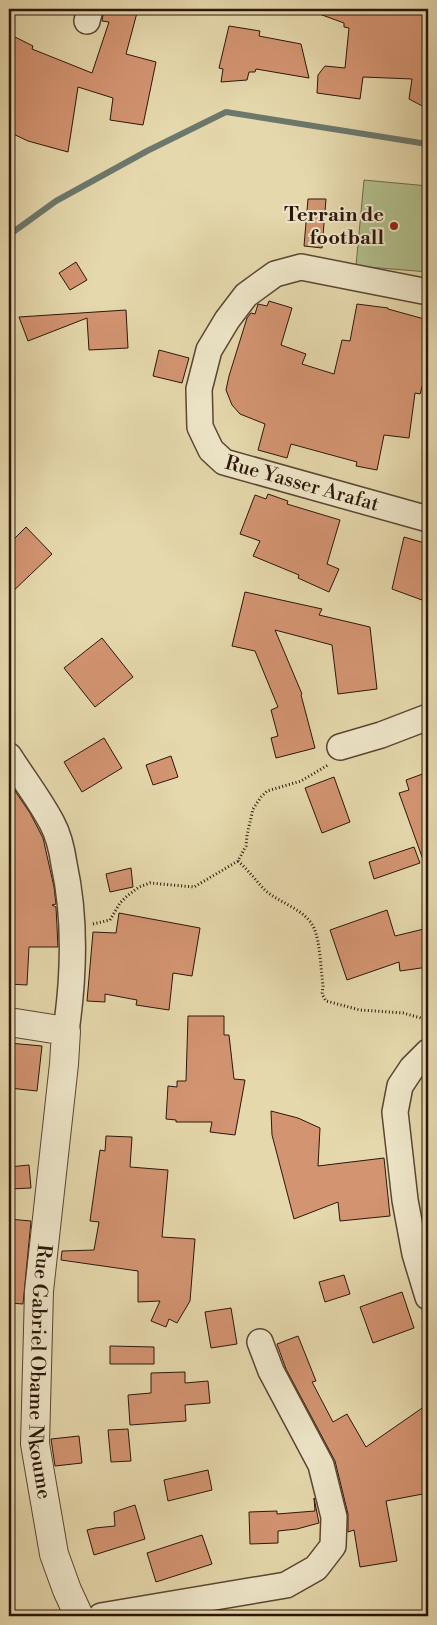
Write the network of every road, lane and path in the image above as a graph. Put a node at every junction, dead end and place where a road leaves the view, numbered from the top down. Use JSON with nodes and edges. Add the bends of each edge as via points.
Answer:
{"nodes":[{"id":1,"x":428,"y":292,"type":"edge"},
{"id":2,"x":428,"y":519,"type":"edge"},
{"id":3,"x":428,"y":717,"type":"edge"},
{"id":4,"x":337,"y":754,"type":"joint"},
{"id":5,"x":9,"y":756,"type":"edge"},
{"id":6,"x":238,"y":861,"type":"junction"},
{"id":7,"x":72,"y":924,"type":"junction"},
{"id":8,"x":428,"y":1020,"type":"edge"},
{"id":9,"x":9,"y":1022,"type":"edge"},
{"id":10,"x":66,"y":1032,"type":"junction"},
{"id":11,"x":428,"y":1052,"type":"edge"},
{"id":12,"x":428,"y":1297,"type":"edge"},
{"id":13,"x":260,"y":1342,"type":"dead end"},
{"id":14,"x":79,"y":1616,"type":"edge"},
{"id":15,"x":101,"y":1616,"type":"edge"}],
"edges":[{"from":1,"to":2,"type":"street","name":"Rue Yasser Arafat","via":[[301,268],[275,274],[246,295],[228,320],[209,350],[199,389],[200,427],[211,450],[224,462]]},
{"from":3,"to":4,"type":"street"},
{"from":4,"to":6,"type":"path","via":[[301,781],[261,797],[253,809],[246,846]]},
{"from":5,"to":7,"type":"street","via":[[55,830],[66,872]]},
{"from":6,"to":7,"type":"path","via":[[194,887],[150,883],[127,896],[110,920]]},
{"from":6,"to":8,"type":"path","via":[[262,887],[308,919],[316,935],[322,994],[326,1001],[360,1010],[403,1013]]},
{"from":7,"to":10,"type":"street"},
{"from":9,"to":10,"type":"street"},
{"from":10,"to":14,"type":"street","name":"Rue Gabriel Obame Nkoume","via":[[39,1291],[35,1444],[54,1554]]},
{"from":11,"to":12,"type":"street","via":[[400,1086],[395,1112],[408,1218]]},
{"from":13,"to":15,"type":"street","via":[[271,1371],[321,1465],[334,1517],[333,1546],[316,1568],[286,1585]]}]}
